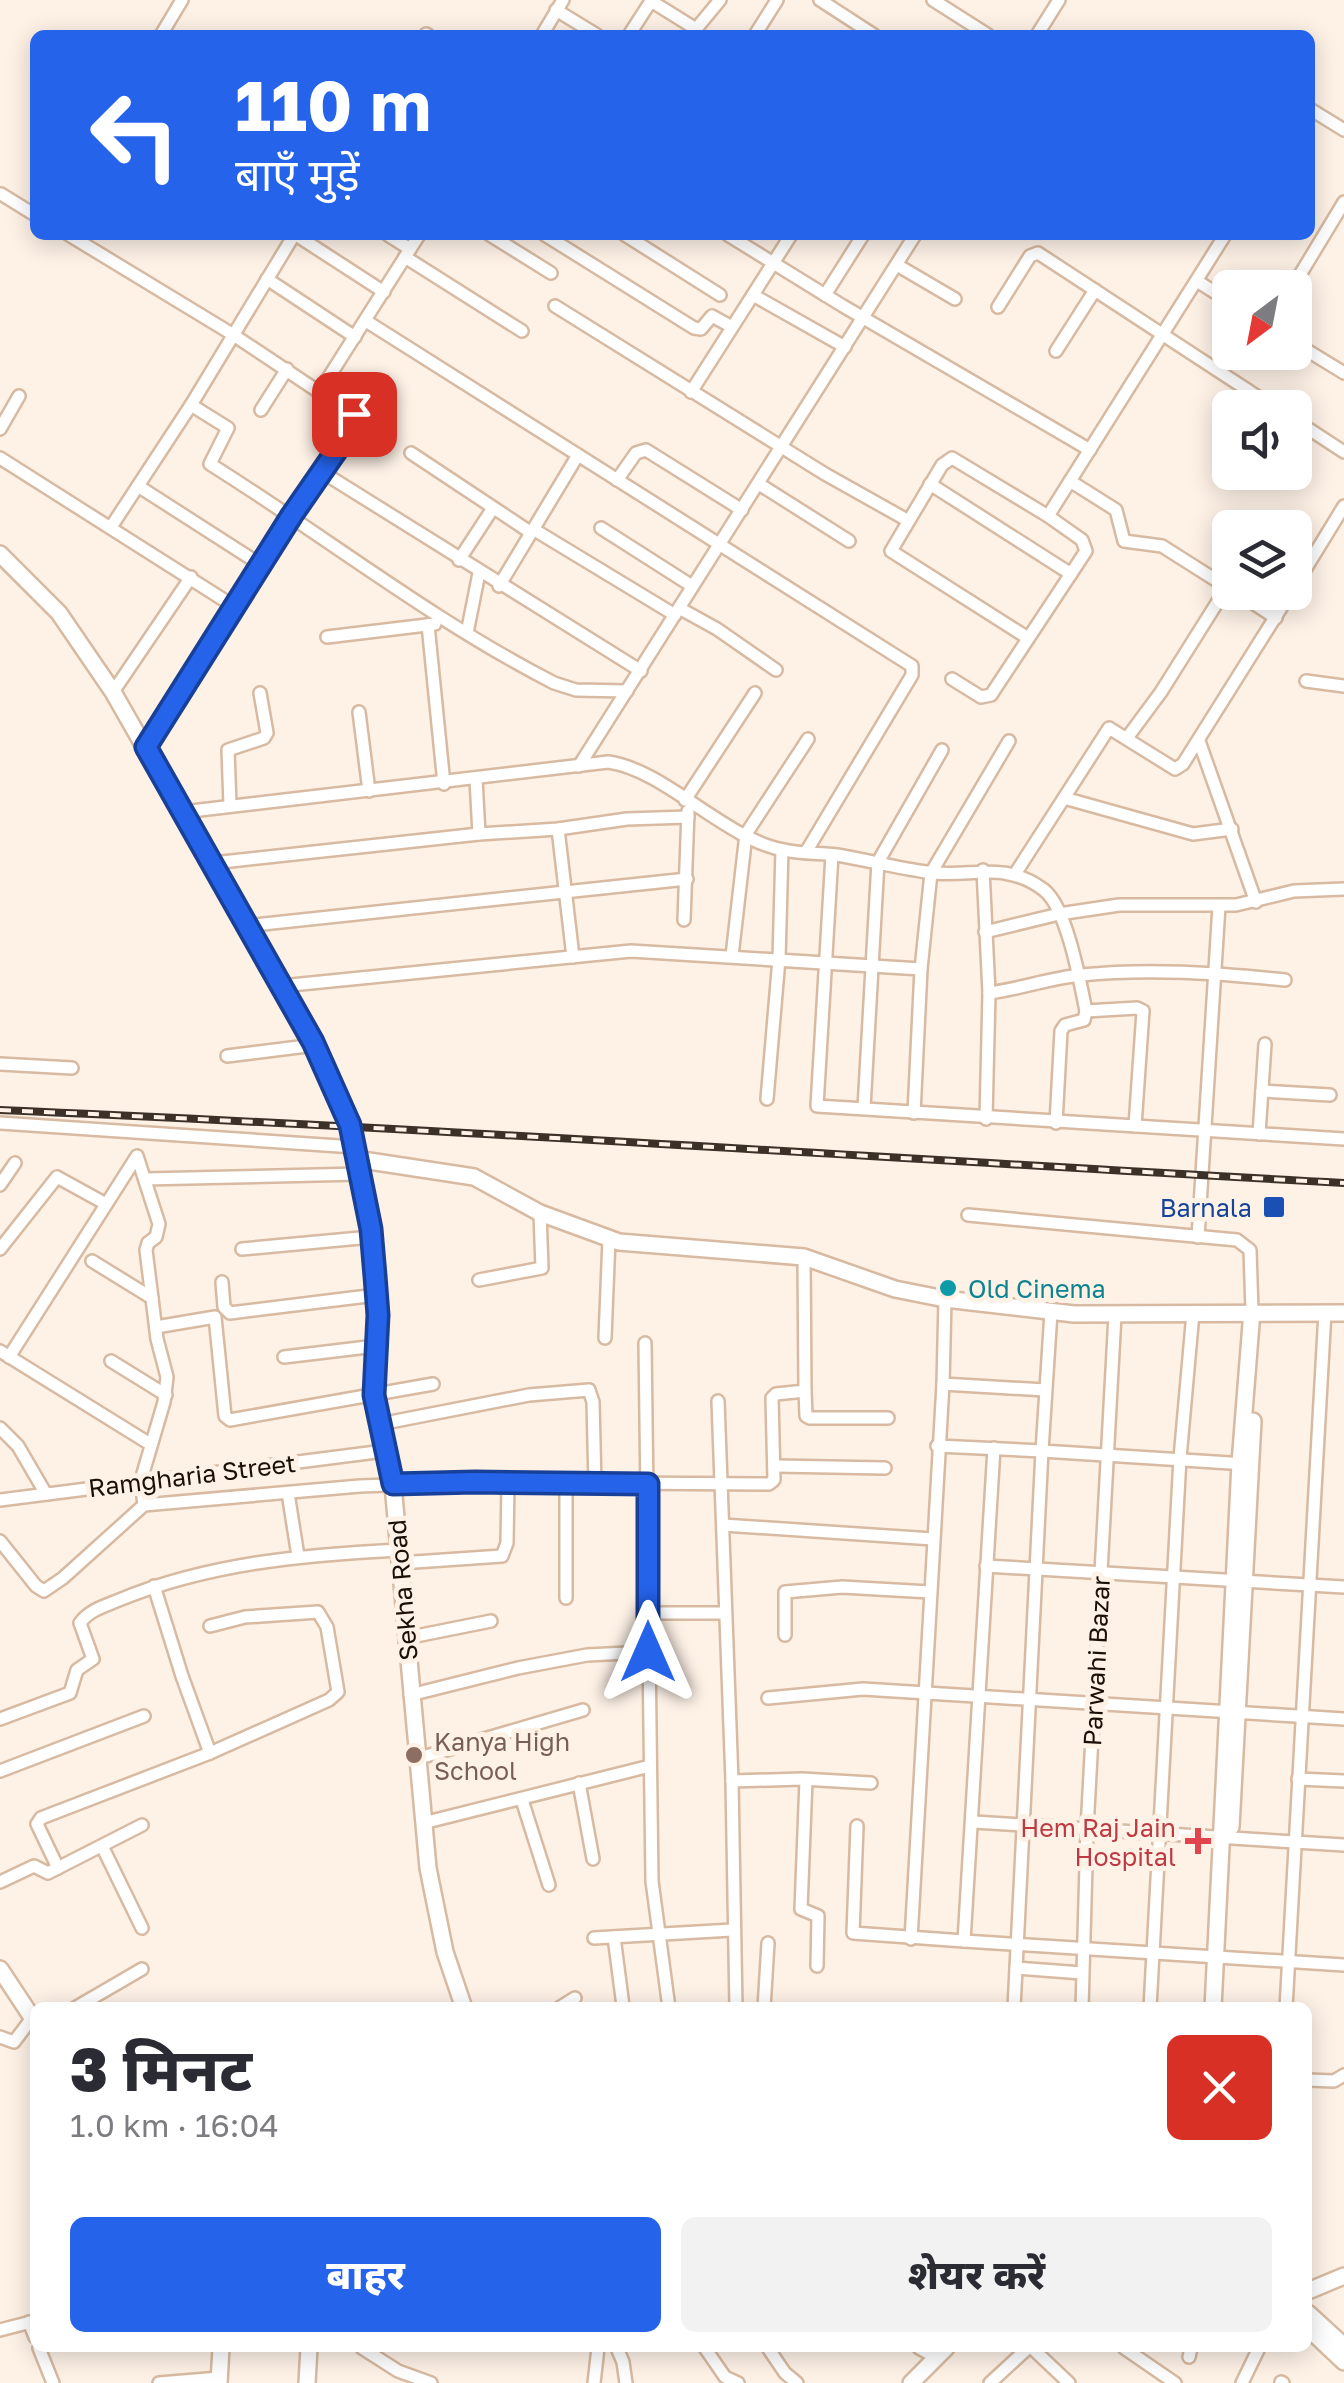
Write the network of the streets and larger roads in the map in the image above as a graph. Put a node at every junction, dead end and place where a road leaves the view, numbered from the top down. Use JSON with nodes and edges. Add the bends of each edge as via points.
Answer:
{"nodes":[{"id":1,"x":182,"y":0,"type":"edge"},
{"id":2,"x":720,"y":0,"type":"edge"},
{"id":3,"x":777,"y":0,"type":"edge"},
{"id":4,"x":820,"y":0,"type":"edge"},
{"id":5,"x":933,"y":0,"type":"edge"},
{"id":6,"x":1054,"y":2,"type":"edge"},
{"id":7,"x":560,"y":5,"type":"edge"},
{"id":8,"x":164,"y":30,"type":"edge"},
{"id":9,"x":545,"y":30,"type":"edge"},
{"id":10,"x":591,"y":30,"type":"edge"},
{"id":11,"x":632,"y":30,"type":"edge"},
{"id":12,"x":758,"y":30,"type":"edge"},
{"id":13,"x":866,"y":30,"type":"edge"},
{"id":14,"x":980,"y":30,"type":"edge"},
{"id":15,"x":1040,"y":30,"type":"edge"},
{"id":16,"x":1315,"y":111,"type":"edge"},
{"id":17,"x":1344,"y":130,"type":"edge"},
{"id":18,"x":1,"y":194,"type":"edge"},
{"id":19,"x":1344,"y":202,"type":"edge"},
{"id":20,"x":30,"y":212,"type":"edge"},
{"id":21,"x":77,"y":240,"type":"edge"},
{"id":22,"x":292,"y":240,"type":"edge"},
{"id":23,"x":303,"y":240,"type":"edge"},
{"id":24,"x":394,"y":240,"type":"edge"},
{"id":25,"x":416,"y":240,"type":"edge"},
{"id":26,"x":498,"y":240,"type":"edge"},
{"id":27,"x":553,"y":240,"type":"edge"},
{"id":28,"x":633,"y":240,"type":"edge"},
{"id":29,"x":736,"y":240,"type":"edge"},
{"id":30,"x":789,"y":240,"type":"edge"},
{"id":31,"x":861,"y":240,"type":"edge"},
{"id":32,"x":912,"y":240,"type":"edge"},
{"id":33,"x":1222,"y":240,"type":"edge"},
{"id":34,"x":408,"y":253,"type":"junction"},
{"id":35,"x":774,"y":263,"type":"junction"},
{"id":36,"x":896,"y":265,"type":"junction"},
{"id":37,"x":1303,"y":270,"type":"edge"},
{"id":38,"x":551,"y":272,"type":"dead end"},
{"id":39,"x":267,"y":280,"type":"junction"},
{"id":40,"x":1197,"y":280,"type":"junction"},
{"id":41,"x":1095,"y":290,"type":"junction"},
{"id":42,"x":1212,"y":290,"type":"edge"},
{"id":43,"x":384,"y":292,"type":"junction"},
{"id":44,"x":720,"y":295,"type":"dead end"},
{"id":45,"x":753,"y":295,"type":"junction"},
{"id":46,"x":825,"y":295,"type":"junction"},
{"id":47,"x":956,"y":300,"type":"dead end"},
{"id":48,"x":555,"y":306,"type":"dead end"},
{"id":49,"x":998,"y":308,"type":"dead end"},
{"id":50,"x":863,"y":318,"type":"junction"},
{"id":51,"x":366,"y":321,"type":"junction"},
{"id":52,"x":732,"y":327,"type":"junction"},
{"id":53,"x":522,"y":332,"type":"dead end"},
{"id":54,"x":232,"y":334,"type":"junction"},
{"id":55,"x":1160,"y":334,"type":"junction"},
{"id":56,"x":355,"y":336,"type":"junction"},
{"id":57,"x":844,"y":348,"type":"junction"},
{"id":58,"x":1056,"y":350,"type":"dead end"},
{"id":59,"x":1312,"y":353,"type":"edge"},
{"id":60,"x":287,"y":370,"type":"junction"},
{"id":61,"x":1344,"y":373,"type":"edge"},
{"id":62,"x":320,"y":390,"type":"junction"},
{"id":63,"x":1247,"y":390,"type":"edge"},
{"id":64,"x":691,"y":392,"type":"junction"},
{"id":65,"x":19,"y":396,"type":"dead end"},
{"id":66,"x":192,"y":405,"type":"junction"},
{"id":67,"x":262,"y":410,"type":"dead end"},
{"id":68,"x":0,"y":429,"type":"edge"},
{"id":69,"x":1312,"y":431,"type":"edge"},
{"id":70,"x":782,"y":447,"type":"junction"},
{"id":71,"x":1090,"y":450,"type":"junction"},
{"id":72,"x":1344,"y":452,"type":"edge"},
{"id":73,"x":411,"y":453,"type":"dead end"},
{"id":74,"x":578,"y":455,"type":"junction"},
{"id":75,"x":0,"y":458,"type":"edge"},
{"id":76,"x":322,"y":472,"type":"junction"},
{"id":77,"x":618,"y":480,"type":"junction"},
{"id":78,"x":1070,"y":481,"type":"junction"},
{"id":79,"x":759,"y":484,"type":"junction"},
{"id":80,"x":930,"y":484,"type":"junction"},
{"id":81,"x":138,"y":486,"type":"junction"},
{"id":82,"x":1344,"y":506,"type":"edge"},
{"id":83,"x":494,"y":508,"type":"junction"},
{"id":84,"x":742,"y":510,"type":"junction"},
{"id":85,"x":292,"y":515,"type":"junction"},
{"id":86,"x":1048,"y":516,"type":"junction"},
{"id":87,"x":907,"y":520,"type":"junction"},
{"id":88,"x":111,"y":527,"type":"junction"},
{"id":89,"x":601,"y":528,"type":"dead end"},
{"id":90,"x":532,"y":531,"type":"junction"},
{"id":91,"x":848,"y":541,"type":"dead end"},
{"id":92,"x":719,"y":544,"type":"junction"},
{"id":93,"x":0,"y":554,"type":"edge"},
{"id":94,"x":1312,"y":558,"type":"edge"},
{"id":95,"x":459,"y":560,"type":"junction"},
{"id":96,"x":261,"y":566,"type":"junction"},
{"id":97,"x":479,"y":573,"type":"junction"},
{"id":98,"x":1071,"y":574,"type":"junction"},
{"id":99,"x":191,"y":577,"type":"junction"},
{"id":100,"x":1212,"y":577,"type":"edge"},
{"id":101,"x":499,"y":586,"type":"junction"},
{"id":102,"x":692,"y":586,"type":"junction"},
{"id":103,"x":235,"y":608,"type":"junction"},
{"id":104,"x":1217,"y":610,"type":"edge"},
{"id":105,"x":1264,"y":610,"type":"edge"},
{"id":106,"x":1281,"y":610,"type":"edge"},
{"id":107,"x":677,"y":611,"type":"junction"},
{"id":108,"x":1276,"y":618,"type":"junction"},
{"id":109,"x":449,"y":622,"type":"junction"},
{"id":110,"x":428,"y":625,"type":"junction"},
{"id":111,"x":467,"y":633,"type":"junction"},
{"id":112,"x":327,"y":637,"type":"dead end"},
{"id":113,"x":1028,"y":638,"type":"junction"},
{"id":114,"x":776,"y":670,"type":"dead end"},
{"id":115,"x":641,"y":671,"type":"junction"},
{"id":116,"x":952,"y":678,"type":"dead end"},
{"id":117,"x":1306,"y":682,"type":"dead end"},
{"id":118,"x":1344,"y":686,"type":"edge"},
{"id":119,"x":626,"y":691,"type":"junction"},
{"id":120,"x":113,"y":692,"type":"junction"},
{"id":121,"x":260,"y":693,"type":"dead end"},
{"id":122,"x":755,"y":693,"type":"dead end"},
{"id":123,"x":360,"y":712,"type":"dead end"},
{"id":124,"x":808,"y":738,"type":"dead end"},
{"id":125,"x":1127,"y":738,"type":"junction"},
{"id":126,"x":1009,"y":741,"type":"dead end"},
{"id":127,"x":1199,"y":742,"type":"junction"},
{"id":128,"x":146,"y":747,"type":"junction"},
{"id":129,"x":942,"y":750,"type":"dead end"},
{"id":130,"x":579,"y":766,"type":"junction"},
{"id":131,"x":476,"y":778,"type":"junction"},
{"id":132,"x":444,"y":784,"type":"junction"},
{"id":133,"x":368,"y":792,"type":"junction"},
{"id":134,"x":1064,"y":798,"type":"junction"},
{"id":135,"x":687,"y":801,"type":"junction"},
{"id":136,"x":230,"y":806,"type":"junction"},
{"id":137,"x":182,"y":812,"type":"junction"},
{"id":138,"x":688,"y":816,"type":"junction"},
{"id":139,"x":558,"y":829,"type":"junction"},
{"id":140,"x":1232,"y":829,"type":"junction"},
{"id":141,"x":479,"y":834,"type":"junction"},
{"id":142,"x":746,"y":834,"type":"junction"},
{"id":143,"x":782,"y":850,"type":"junction"},
{"id":144,"x":806,"y":852,"type":"junction"},
{"id":145,"x":832,"y":855,"type":"junction"},
{"id":146,"x":878,"y":862,"type":"junction"},
{"id":147,"x":213,"y":863,"type":"junction"},
{"id":148,"x":984,"y":870,"type":"junction"},
{"id":149,"x":931,"y":873,"type":"junction"},
{"id":150,"x":1015,"y":874,"type":"junction"},
{"id":151,"x":687,"y":879,"type":"junction"},
{"id":152,"x":1344,"y":889,"type":"edge"},
{"id":153,"x":565,"y":892,"type":"junction"},
{"id":154,"x":1256,"y":902,"type":"junction"},
{"id":155,"x":1219,"y":906,"type":"junction"},
{"id":156,"x":1059,"y":914,"type":"junction"},
{"id":157,"x":684,"y":920,"type":"dead end"},
{"id":158,"x":245,"y":926,"type":"junction"},
{"id":159,"x":985,"y":932,"type":"junction"},
{"id":160,"x":732,"y":956,"type":"junction"},
{"id":161,"x":573,"y":957,"type":"junction"},
{"id":162,"x":779,"y":959,"type":"junction"},
{"id":163,"x":826,"y":963,"type":"junction"},
{"id":164,"x":873,"y":966,"type":"junction"},
{"id":165,"x":921,"y":970,"type":"junction"},
{"id":166,"x":1216,"y":973,"type":"junction"},
{"id":167,"x":1078,"y":975,"type":"junction"},
{"id":168,"x":1284,"y":980,"type":"dead end"},
{"id":169,"x":280,"y":986,"type":"junction"},
{"id":170,"x":989,"y":993,"type":"junction"},
{"id":171,"x":1086,"y":1011,"type":"junction"},
{"id":172,"x":1265,"y":1044,"type":"dead end"},
{"id":173,"x":315,"y":1045,"type":"junction"},
{"id":174,"x":227,"y":1056,"type":"dead end"},
{"id":175,"x":0,"y":1064,"type":"edge"},
{"id":176,"x":72,"y":1068,"type":"dead end"},
{"id":177,"x":1262,"y":1091,"type":"junction"},
{"id":178,"x":1330,"y":1096,"type":"dead end"},
{"id":179,"x":767,"y":1099,"type":"dead end"},
{"id":180,"x":864,"y":1108,"type":"junction"},
{"id":181,"x":914,"y":1112,"type":"junction"},
{"id":182,"x":986,"y":1119,"type":"junction"},
{"id":183,"x":0,"y":1123,"type":"edge"},
{"id":184,"x":1056,"y":1123,"type":"junction"},
{"id":185,"x":1135,"y":1126,"type":"junction"},
{"id":186,"x":1204,"y":1131,"type":"junction"},
{"id":187,"x":132,"y":1133,"type":"junction"},
{"id":188,"x":1259,"y":1134,"type":"junction"},
{"id":189,"x":1344,"y":1139,"type":"edge"},
{"id":190,"x":137,"y":1156,"type":"junction"},
{"id":191,"x":356,"y":1160,"type":"junction"},
{"id":192,"x":15,"y":1163,"type":"dead end"},
{"id":193,"x":145,"y":1179,"type":"junction"},
{"id":194,"x":0,"y":1185,"type":"edge"},
{"id":195,"x":106,"y":1204,"type":"junction"},
{"id":196,"x":540,"y":1213,"type":"junction"},
{"id":197,"x":968,"y":1215,"type":"dead end"},
{"id":198,"x":1198,"y":1236,"type":"junction"},
{"id":199,"x":371,"y":1237,"type":"junction"},
{"id":200,"x":608,"y":1239,"type":"junction"},
{"id":201,"x":0,"y":1249,"type":"edge"},
{"id":202,"x":242,"y":1250,"type":"dead end"},
{"id":203,"x":804,"y":1257,"type":"junction"},
{"id":204,"x":92,"y":1261,"type":"dead end"},
{"id":205,"x":479,"y":1280,"type":"dead end"},
{"id":206,"x":222,"y":1282,"type":"dead end"},
{"id":207,"x":376,"y":1295,"type":"junction"},
{"id":208,"x":152,"y":1298,"type":"junction"},
{"id":209,"x":945,"y":1299,"type":"junction"},
{"id":210,"x":1051,"y":1312,"type":"junction"},
{"id":211,"x":1256,"y":1312,"type":"junction"},
{"id":212,"x":1325,"y":1312,"type":"junction"},
{"id":213,"x":1193,"y":1313,"type":"junction"},
{"id":214,"x":1344,"y":1313,"type":"edge"},
{"id":215,"x":1115,"y":1315,"type":"junction"},
{"id":216,"x":156,"y":1327,"type":"junction"},
{"id":217,"x":605,"y":1338,"type":"dead end"},
{"id":218,"x":646,"y":1343,"type":"dead end"},
{"id":219,"x":376,"y":1346,"type":"junction"},
{"id":220,"x":4,"y":1354,"type":"edge"},
{"id":221,"x":284,"y":1357,"type":"dead end"},
{"id":222,"x":110,"y":1362,"type":"dead end"},
{"id":223,"x":433,"y":1384,"type":"dead end"},
{"id":224,"x":943,"y":1384,"type":"junction"},
{"id":225,"x":1046,"y":1390,"type":"junction"},
{"id":226,"x":805,"y":1392,"type":"junction"},
{"id":227,"x":166,"y":1395,"type":"junction"},
{"id":228,"x":374,"y":1395,"type":"junction"},
{"id":229,"x":718,"y":1400,"type":"dead end"},
{"id":230,"x":888,"y":1418,"type":"dead end"},
{"id":231,"x":380,"y":1424,"type":"junction"},
{"id":232,"x":0,"y":1428,"type":"edge"},
{"id":233,"x":150,"y":1444,"type":"junction"},
{"id":234,"x":937,"y":1446,"type":"junction"},
{"id":235,"x":994,"y":1448,"type":"junction"},
{"id":236,"x":384,"y":1450,"type":"junction"},
{"id":237,"x":1042,"y":1451,"type":"junction"},
{"id":238,"x":1108,"y":1455,"type":"junction"},
{"id":239,"x":1180,"y":1458,"type":"junction"},
{"id":240,"x":1245,"y":1464,"type":"junction"},
{"id":241,"x":776,"y":1466,"type":"junction"},
{"id":242,"x":885,"y":1468,"type":"dead end"},
{"id":243,"x":141,"y":1480,"type":"junction"},
{"id":244,"x":393,"y":1484,"type":"junction"},
{"id":245,"x":508,"y":1484,"type":"junction"},
{"id":246,"x":566,"y":1484,"type":"junction"},
{"id":247,"x":648,"y":1484,"type":"junction"},
{"id":248,"x":595,"y":1485,"type":"junction"},
{"id":249,"x":721,"y":1486,"type":"junction"},
{"id":250,"x":46,"y":1494,"type":"junction"},
{"id":251,"x":288,"y":1494,"type":"junction"},
{"id":252,"x":0,"y":1500,"type":"edge"},
{"id":253,"x":144,"y":1505,"type":"junction"},
{"id":254,"x":724,"y":1525,"type":"junction"},
{"id":255,"x":933,"y":1538,"type":"junction"},
{"id":256,"x":0,"y":1541,"type":"edge"},
{"id":257,"x":298,"y":1556,"type":"junction"},
{"id":258,"x":400,"y":1556,"type":"junction"},
{"id":259,"x":986,"y":1566,"type":"junction"},
{"id":260,"x":1038,"y":1570,"type":"junction"},
{"id":261,"x":1100,"y":1573,"type":"junction"},
{"id":262,"x":1175,"y":1578,"type":"junction"},
{"id":263,"x":1239,"y":1580,"type":"junction"},
{"id":264,"x":1309,"y":1584,"type":"junction"},
{"id":265,"x":154,"y":1586,"type":"junction"},
{"id":266,"x":1344,"y":1587,"type":"edge"},
{"id":267,"x":930,"y":1592,"type":"junction"},
{"id":268,"x":566,"y":1598,"type":"dead end"},
{"id":269,"x":648,"y":1613,"type":"junction"},
{"id":270,"x":725,"y":1614,"type":"junction"},
{"id":271,"x":491,"y":1621,"type":"dead end"},
{"id":272,"x":210,"y":1626,"type":"dead end"},
{"id":273,"x":785,"y":1635,"type":"dead end"},
{"id":274,"x":406,"y":1638,"type":"junction"},
{"id":275,"x":648,"y":1652,"type":"junction"},
{"id":276,"x":925,"y":1693,"type":"junction"},
{"id":277,"x":978,"y":1695,"type":"junction"},
{"id":278,"x":410,"y":1696,"type":"junction"},
{"id":279,"x":768,"y":1698,"type":"dead end"},
{"id":280,"x":1031,"y":1698,"type":"junction"},
{"id":281,"x":1094,"y":1702,"type":"junction"},
{"id":282,"x":1166,"y":1707,"type":"junction"},
{"id":283,"x":583,"y":1710,"type":"dead end"},
{"id":284,"x":1232,"y":1711,"type":"junction"},
{"id":285,"x":144,"y":1716,"type":"dead end"},
{"id":286,"x":1302,"y":1716,"type":"junction"},
{"id":287,"x":1344,"y":1718,"type":"edge"},
{"id":288,"x":0,"y":1719,"type":"edge"},
{"id":289,"x":210,"y":1753,"type":"junction"},
{"id":290,"x":0,"y":1754,"type":"edge"},
{"id":291,"x":416,"y":1760,"type":"junction"},
{"id":292,"x":650,"y":1766,"type":"junction"},
{"id":293,"x":3,"y":1770,"type":"edge"},
{"id":294,"x":1298,"y":1779,"type":"junction"},
{"id":295,"x":806,"y":1780,"type":"junction"},
{"id":296,"x":1344,"y":1780,"type":"edge"},
{"id":297,"x":732,"y":1781,"type":"junction"},
{"id":298,"x":579,"y":1783,"type":"junction"},
{"id":299,"x":871,"y":1783,"type":"dead end"},
{"id":300,"x":522,"y":1800,"type":"junction"},
{"id":301,"x":974,"y":1822,"type":"junction"},
{"id":302,"x":423,"y":1823,"type":"junction"},
{"id":303,"x":142,"y":1826,"type":"dead end"},
{"id":304,"x":858,"y":1826,"type":"dead end"},
{"id":305,"x":1024,"y":1826,"type":"junction"},
{"id":306,"x":1087,"y":1829,"type":"junction"},
{"id":307,"x":1160,"y":1834,"type":"junction"},
{"id":308,"x":1225,"y":1840,"type":"junction"},
{"id":309,"x":1295,"y":1842,"type":"junction"},
{"id":310,"x":1344,"y":1845,"type":"edge"},
{"id":311,"x":102,"y":1846,"type":"junction"},
{"id":312,"x":593,"y":1859,"type":"dead end"},
{"id":313,"x":58,"y":1868,"type":"junction"},
{"id":314,"x":0,"y":1882,"type":"edge"},
{"id":315,"x":549,"y":1885,"type":"dead end"},
{"id":316,"x":142,"y":1928,"type":"dead end"},
{"id":317,"x":732,"y":1930,"type":"junction"},
{"id":318,"x":658,"y":1936,"type":"junction"},
{"id":319,"x":614,"y":1937,"type":"junction"},
{"id":320,"x":594,"y":1938,"type":"dead end"},
{"id":321,"x":911,"y":1939,"type":"junction"},
{"id":322,"x":964,"y":1941,"type":"junction"},
{"id":323,"x":768,"y":1943,"type":"dead end"},
{"id":324,"x":1018,"y":1943,"type":"junction"},
{"id":325,"x":1082,"y":1950,"type":"junction"},
{"id":326,"x":1153,"y":1952,"type":"junction"},
{"id":327,"x":1220,"y":1957,"type":"junction"},
{"id":328,"x":1288,"y":1962,"type":"junction"},
{"id":329,"x":1344,"y":1965,"type":"edge"},
{"id":330,"x":817,"y":1966,"type":"dead end"},
{"id":331,"x":1016,"y":1968,"type":"junction"},
{"id":332,"x":0,"y":1969,"type":"edge"},
{"id":333,"x":142,"y":1969,"type":"dead end"},
{"id":334,"x":1082,"y":1973,"type":"junction"},
{"id":335,"x":575,"y":1998,"type":"dead end"},
{"id":336,"x":85,"y":2002,"type":"edge"},
{"id":337,"x":462,"y":2002,"type":"edge"},
{"id":338,"x":569,"y":2002,"type":"edge"},
{"id":339,"x":622,"y":2002,"type":"edge"},
{"id":340,"x":668,"y":2002,"type":"edge"},
{"id":341,"x":736,"y":2002,"type":"edge"},
{"id":342,"x":764,"y":2002,"type":"edge"},
{"id":343,"x":1014,"y":2002,"type":"edge"},
{"id":344,"x":1082,"y":2002,"type":"edge"},
{"id":345,"x":1150,"y":2002,"type":"edge"},
{"id":346,"x":1214,"y":2002,"type":"edge"},
{"id":347,"x":1222,"y":2002,"type":"edge"},
{"id":348,"x":1286,"y":2002,"type":"edge"},
{"id":349,"x":30,"y":2015,"type":"edge"},
{"id":350,"x":30,"y":2023,"type":"edge"},
{"id":351,"x":0,"y":2037,"type":"edge"},
{"id":352,"x":1344,"y":2075,"type":"edge"},
{"id":353,"x":1312,"y":2080,"type":"edge"},
{"id":354,"x":1344,"y":2276,"type":"edge"},
{"id":355,"x":1312,"y":2289,"type":"edge"},
{"id":356,"x":1312,"y":2317,"type":"edge"},
{"id":357,"x":30,"y":2322,"type":"edge"},
{"id":358,"x":0,"y":2330,"type":"edge"},
{"id":359,"x":1312,"y":2332,"type":"edge"},
{"id":360,"x":1344,"y":2346,"type":"edge"},
{"id":361,"x":40,"y":2352,"type":"edge"},
{"id":362,"x":221,"y":2352,"type":"edge"},
{"id":363,"x":310,"y":2352,"type":"edge"},
{"id":364,"x":368,"y":2352,"type":"edge"},
{"id":365,"x":598,"y":2352,"type":"edge"},
{"id":366,"x":618,"y":2352,"type":"edge"},
{"id":367,"x":708,"y":2352,"type":"edge"},
{"id":368,"x":771,"y":2352,"type":"edge"},
{"id":369,"x":1025,"y":2352,"type":"edge"},
{"id":370,"x":1034,"y":2352,"type":"edge"},
{"id":371,"x":1130,"y":2352,"type":"edge"},
{"id":372,"x":1258,"y":2352,"type":"edge"},
{"id":373,"x":942,"y":2353,"type":"edge"},
{"id":374,"x":1344,"y":2362,"type":"edge"},
{"id":375,"x":219,"y":2380,"type":"edge"},
{"id":376,"x":725,"y":2380,"type":"edge"},
{"id":377,"x":1059,"y":2380,"type":"edge"},
{"id":378,"x":52,"y":2383,"type":"edge"},
{"id":379,"x":159,"y":2383,"type":"edge"},
{"id":380,"x":307,"y":2383,"type":"edge"},
{"id":381,"x":431,"y":2383,"type":"edge"},
{"id":382,"x":594,"y":2383,"type":"edge"},
{"id":383,"x":626,"y":2383,"type":"edge"},
{"id":384,"x":738,"y":2383,"type":"edge"},
{"id":385,"x":797,"y":2383,"type":"edge"},
{"id":386,"x":911,"y":2383,"type":"edge"},
{"id":387,"x":990,"y":2383,"type":"edge"},
{"id":388,"x":1175,"y":2383,"type":"edge"},
{"id":389,"x":1242,"y":2383,"type":"edge"}],
"edges":[{"from":1,"to":8,"type":"street"},
{"from":2,"to":11,"type":"street","via":[[696,29],[650,1]]},
{"from":3,"to":12,"type":"street"},
{"from":4,"to":13,"type":"street"},
{"from":5,"to":14,"type":"street"},
{"from":6,"to":15,"type":"street"},
{"from":7,"to":9,"type":"street"},
{"from":7,"to":10,"type":"street"},
{"from":16,"to":17,"type":"street"},
{"from":18,"to":20,"type":"street"},
{"from":19,"to":37,"type":"street"},
{"from":21,"to":54,"type":"street"},
{"from":22,"to":39,"type":"street"},
{"from":23,"to":43,"type":"street"},
{"from":24,"to":34,"type":"street"},
{"from":25,"to":34,"type":"street"},
{"from":26,"to":38,"type":"street"},
{"from":27,"to":52,"type":"street","via":[[694,328],[702,329],[712,316]]},
{"from":28,"to":44,"type":"street"},
{"from":29,"to":35,"type":"street"},
{"from":30,"to":35,"type":"street"},
{"from":31,"to":46,"type":"street"},
{"from":32,"to":36,"type":"street"},
{"from":33,"to":40,"type":"street"},
{"from":34,"to":43,"type":"street"},
{"from":34,"to":53,"type":"street"},
{"from":35,"to":45,"type":"street"},
{"from":35,"to":46,"type":"street"},
{"from":36,"to":47,"type":"street"},
{"from":36,"to":50,"type":"street"},
{"from":39,"to":54,"type":"street"},
{"from":39,"to":56,"type":"street"},
{"from":40,"to":42,"type":"street"},
{"from":40,"to":55,"type":"street"},
{"from":41,"to":49,"type":"street","via":[[1036,252]]},
{"from":41,"to":55,"type":"street"},
{"from":41,"to":58,"type":"street"},
{"from":43,"to":51,"type":"street"},
{"from":45,"to":52,"type":"street"},
{"from":45,"to":57,"type":"street"},
{"from":46,"to":50,"type":"street"},
{"from":48,"to":64,"type":"street"},
{"from":50,"to":57,"type":"street"},
{"from":50,"to":71,"type":"street"},
{"from":51,"to":56,"type":"street"},
{"from":51,"to":74,"type":"street"},
{"from":52,"to":64,"type":"street"},
{"from":54,"to":60,"type":"street"},
{"from":54,"to":66,"type":"street"},
{"from":55,"to":63,"type":"street"},
{"from":55,"to":71,"type":"street"},
{"from":56,"to":62,"type":"street"},
{"from":57,"to":70,"type":"street"},
{"from":59,"to":61,"type":"street"},
{"from":60,"to":62,"type":"street"},
{"from":60,"to":67,"type":"street"},
{"from":62,"to":76,"type":"street","via":[[356,419]]},
{"from":64,"to":70,"type":"street"},
{"from":65,"to":68,"type":"street"},
{"from":66,"to":81,"type":"street"},
{"from":66,"to":85,"type":"street","via":[[228,428],[209,463]]},
{"from":69,"to":72,"type":"street"},
{"from":70,"to":79,"type":"street"},
{"from":70,"to":87,"type":"street"},
{"from":71,"to":78,"type":"street"},
{"from":73,"to":83,"type":"street"},
{"from":74,"to":77,"type":"street"},
{"from":74,"to":90,"type":"street"},
{"from":75,"to":88,"type":"street"},
{"from":76,"to":85,"type":"street"},
{"from":76,"to":95,"type":"street"},
{"from":77,"to":84,"type":"street","via":[[636,453],[646,450]]},
{"from":77,"to":92,"type":"street"},
{"from":78,"to":86,"type":"street"},
{"from":78,"to":100,"type":"street","via":[[1116,510],[1124,542],[1162,546]]},
{"from":79,"to":84,"type":"street"},
{"from":79,"to":91,"type":"street"},
{"from":80,"to":86,"type":"street","via":[[954,458]]},
{"from":80,"to":87,"type":"street"},
{"from":80,"to":98,"type":"street"},
{"from":81,"to":88,"type":"street"},
{"from":81,"to":96,"type":"street"},
{"from":82,"to":94,"type":"street"},
{"from":83,"to":90,"type":"street"},
{"from":83,"to":95,"type":"street"},
{"from":84,"to":92,"type":"street"},
{"from":85,"to":96,"type":"street"},
{"from":85,"to":109,"type":"street"},
{"from":86,"to":98,"type":"street","via":[[1084,543]]},
{"from":87,"to":113,"type":"street","via":[[890,552]]},
{"from":88,"to":99,"type":"street"},
{"from":89,"to":102,"type":"street"},
{"from":90,"to":101,"type":"street"},
{"from":90,"to":107,"type":"street"},
{"from":92,"to":102,"type":"street"},
{"from":92,"to":144,"type":"street","via":[[913,667]]},
{"from":93,"to":120,"type":"street","name":"Sekha Road","via":[[60,613]]},
{"from":95,"to":97,"type":"street"},
{"from":96,"to":103,"type":"street"},
{"from":97,"to":101,"type":"street"},
{"from":97,"to":111,"type":"street"},
{"from":98,"to":113,"type":"street"},
{"from":99,"to":103,"type":"street"},
{"from":99,"to":120,"type":"street"},
{"from":101,"to":115,"type":"street"},
{"from":102,"to":107,"type":"street"},
{"from":103,"to":128,"type":"street"},
{"from":104,"to":125,"type":"street"},
{"from":105,"to":108,"type":"street"},
{"from":106,"to":108,"type":"street"},
{"from":107,"to":114,"type":"street"},
{"from":107,"to":115,"type":"street"},
{"from":108,"to":127,"type":"street"},
{"from":109,"to":110,"type":"street"},
{"from":109,"to":111,"type":"street"},
{"from":110,"to":112,"type":"street"},
{"from":110,"to":132,"type":"street"},
{"from":111,"to":119,"type":"street","via":[[554,683]]},
{"from":113,"to":116,"type":"street","via":[[988,698]]},
{"from":115,"to":119,"type":"street"},
{"from":117,"to":118,"type":"street"},
{"from":119,"to":130,"type":"street"},
{"from":120,"to":128,"type":"street","name":"Sekha Road"},
{"from":121,"to":136,"type":"street","via":[[267,733],[228,750]]},
{"from":122,"to":135,"type":"street"},
{"from":123,"to":133,"type":"street"},
{"from":124,"to":142,"type":"street"},
{"from":125,"to":127,"type":"street","via":[[1176,769]]},
{"from":125,"to":134,"type":"street","via":[[1109,728]]},
{"from":126,"to":149,"type":"street"},
{"from":127,"to":140,"type":"street"},
{"from":128,"to":137,"type":"street","name":"Sekha Road"},
{"from":129,"to":146,"type":"street"},
{"from":130,"to":131,"type":"street"},
{"from":130,"to":135,"type":"street","via":[[626,766]]},
{"from":131,"to":132,"type":"street"},
{"from":131,"to":141,"type":"street"},
{"from":132,"to":133,"type":"street"},
{"from":133,"to":136,"type":"street"},
{"from":134,"to":140,"type":"street","via":[[1193,834]]},
{"from":134,"to":150,"type":"street"},
{"from":135,"to":138,"type":"street"},
{"from":135,"to":142,"type":"street"},
{"from":136,"to":137,"type":"street"},
{"from":137,"to":147,"type":"street","name":"Sekha Road"},
{"from":138,"to":139,"type":"street"},
{"from":138,"to":151,"type":"street"},
{"from":139,"to":141,"type":"street"},
{"from":139,"to":153,"type":"street"},
{"from":140,"to":154,"type":"street"},
{"from":141,"to":147,"type":"street"},
{"from":142,"to":143,"type":"street"},
{"from":142,"to":160,"type":"street"},
{"from":143,"to":144,"type":"street"},
{"from":143,"to":162,"type":"street"},
{"from":144,"to":145,"type":"street"},
{"from":145,"to":146,"type":"street"},
{"from":145,"to":163,"type":"street"},
{"from":146,"to":149,"type":"street"},
{"from":146,"to":164,"type":"street"},
{"from":147,"to":158,"type":"street","name":"Sekha Road"},
{"from":148,"to":149,"type":"street"},
{"from":148,"to":150,"type":"street"},
{"from":148,"to":159,"type":"street"},
{"from":149,"to":165,"type":"street"},
{"from":150,"to":156,"type":"street","via":[[1046,892]]},
{"from":151,"to":153,"type":"street"},
{"from":151,"to":157,"type":"street"},
{"from":152,"to":154,"type":"street","via":[[1294,891]]},
{"from":153,"to":158,"type":"street"},
{"from":153,"to":161,"type":"street"},
{"from":154,"to":155,"type":"street"},
{"from":155,"to":156,"type":"street","via":[[1139,903]]},
{"from":155,"to":166,"type":"street"},
{"from":156,"to":159,"type":"street"},
{"from":156,"to":167,"type":"street"},
{"from":158,"to":169,"type":"street","name":"Sekha Road"},
{"from":159,"to":170,"type":"street"},
{"from":160,"to":161,"type":"street","via":[[630,951]]},
{"from":160,"to":162,"type":"street"},
{"from":161,"to":169,"type":"street"},
{"from":162,"to":163,"type":"street"},
{"from":162,"to":179,"type":"street"},
{"from":163,"to":164,"type":"street"},
{"from":163,"to":180,"type":"street","via":[[815,1104]]},
{"from":164,"to":165,"type":"street"},
{"from":164,"to":180,"type":"street"},
{"from":165,"to":181,"type":"street"},
{"from":166,"to":167,"type":"street"},
{"from":166,"to":168,"type":"street"},
{"from":166,"to":186,"type":"street"},
{"from":167,"to":170,"type":"street"},
{"from":167,"to":171,"type":"street"},
{"from":169,"to":173,"type":"street","name":"Sekha Road"},
{"from":170,"to":182,"type":"street"},
{"from":171,"to":184,"type":"street","via":[[1084,1020],[1061,1032]]},
{"from":171,"to":185,"type":"street","via":[[1142,1011]]},
{"from":172,"to":177,"type":"street"},
{"from":173,"to":174,"type":"street"},
{"from":173,"to":191,"type":"street","name":"Sekha Road","via":[[350,1125]]},
{"from":175,"to":176,"type":"street"},
{"from":177,"to":178,"type":"street"},
{"from":177,"to":188,"type":"street"},
{"from":180,"to":181,"type":"street"},
{"from":181,"to":182,"type":"street"},
{"from":182,"to":184,"type":"street"},
{"from":183,"to":187,"type":"street"},
{"from":184,"to":185,"type":"street"},
{"from":185,"to":186,"type":"street"},
{"from":186,"to":188,"type":"street"},
{"from":186,"to":198,"type":"street"},
{"from":187,"to":190,"type":"street"},
{"from":187,"to":191,"type":"street"},
{"from":188,"to":189,"type":"street"},
{"from":190,"to":193,"type":"street"},
{"from":190,"to":195,"type":"street"},
{"from":191,"to":193,"type":"street"},
{"from":191,"to":196,"type":"street","via":[[474,1178]]},
{"from":191,"to":199,"type":"street","name":"Sekha Road"},
{"from":192,"to":194,"type":"street"},
{"from":193,"to":208,"type":"street","via":[[159,1224],[146,1246]]},
{"from":195,"to":201,"type":"street","via":[[57,1177]]},
{"from":195,"to":220,"type":"street"},
{"from":196,"to":200,"type":"street"},
{"from":196,"to":205,"type":"street","via":[[542,1268]]},
{"from":197,"to":198,"type":"street"},
{"from":198,"to":211,"type":"street","via":[[1246,1245]]},
{"from":199,"to":202,"type":"street"},
{"from":199,"to":207,"type":"street","name":"Sekha Road"},
{"from":200,"to":203,"type":"street"},
{"from":200,"to":217,"type":"street"},
{"from":203,"to":209,"type":"street"},
{"from":203,"to":226,"type":"street"},
{"from":204,"to":208,"type":"street"},
{"from":206,"to":207,"type":"street","via":[[230,1313]]},
{"from":207,"to":219,"type":"street","name":"Sekha Road"},
{"from":208,"to":216,"type":"street"},
{"from":209,"to":210,"type":"street"},
{"from":209,"to":224,"type":"street"},
{"from":210,"to":215,"type":"street"},
{"from":210,"to":225,"type":"street"},
{"from":211,"to":212,"type":"street"},
{"from":211,"to":213,"type":"street"},
{"from":211,"to":240,"type":"street"},
{"from":212,"to":214,"type":"street"},
{"from":212,"to":264,"type":"street"},
{"from":213,"to":215,"type":"street"},
{"from":213,"to":239,"type":"street"},
{"from":215,"to":238,"type":"street","name":"Parwahi Bazar"},
{"from":216,"to":227,"type":"street"},
{"from":216,"to":228,"type":"street","via":[[214,1317],[230,1420]]},
{"from":218,"to":247,"type":"street"},
{"from":219,"to":221,"type":"street"},
{"from":219,"to":228,"type":"street","name":"Sekha Road"},
{"from":220,"to":233,"type":"street"},
{"from":222,"to":227,"type":"street"},
{"from":223,"to":228,"type":"street"},
{"from":224,"to":225,"type":"street"},
{"from":224,"to":234,"type":"street"},
{"from":225,"to":237,"type":"street"},
{"from":226,"to":230,"type":"street","via":[[810,1418]]},
{"from":226,"to":241,"type":"street","via":[[772,1398]]},
{"from":227,"to":233,"type":"street"},
{"from":228,"to":231,"type":"street","name":"Sekha Road"},
{"from":229,"to":249,"type":"street"},
{"from":231,"to":236,"type":"street","name":"Sekha Road"},
{"from":231,"to":248,"type":"street","via":[[589,1390]]},
{"from":232,"to":250,"type":"street"},
{"from":233,"to":243,"type":"street"},
{"from":234,"to":235,"type":"street"},
{"from":234,"to":255,"type":"street"},
{"from":235,"to":237,"type":"street"},
{"from":235,"to":259,"type":"street"},
{"from":236,"to":243,"type":"street","name":"Ramgharia Street"},
{"from":236,"to":244,"type":"street","name":"Sekha Road"},
{"from":237,"to":238,"type":"street"},
{"from":237,"to":260,"type":"street"},
{"from":238,"to":239,"type":"street"},
{"from":238,"to":261,"type":"street","name":"Parwahi Bazar"},
{"from":239,"to":240,"type":"street"},
{"from":239,"to":262,"type":"street"},
{"from":240,"to":263,"type":"street"},
{"from":241,"to":242,"type":"street"},
{"from":241,"to":249,"type":"street","via":[[770,1484]]},
{"from":243,"to":250,"type":"street","name":"Ramgharia Street"},
{"from":243,"to":253,"type":"street"},
{"from":244,"to":245,"type":"street"},
{"from":244,"to":251,"type":"street"},
{"from":244,"to":258,"type":"street","name":"Sekha Road"},
{"from":245,"to":246,"type":"street"},
{"from":245,"to":258,"type":"street","via":[[502,1556]]},
{"from":246,"to":248,"type":"street"},
{"from":246,"to":268,"type":"street"},
{"from":247,"to":248,"type":"street"},
{"from":247,"to":249,"type":"street"},
{"from":247,"to":269,"type":"street"},
{"from":249,"to":254,"type":"street"},
{"from":250,"to":252,"type":"street","name":"Ramgharia Street"},
{"from":251,"to":253,"type":"street"},
{"from":251,"to":257,"type":"street"},
{"from":253,"to":256,"type":"street","via":[[46,1590]]},
{"from":254,"to":255,"type":"street"},
{"from":254,"to":270,"type":"street"},
{"from":255,"to":267,"type":"street"},
{"from":257,"to":258,"type":"street"},
{"from":257,"to":265,"type":"street"},
{"from":258,"to":274,"type":"street","name":"Sekha Road"},
{"from":259,"to":260,"type":"street"},
{"from":259,"to":277,"type":"street"},
{"from":260,"to":261,"type":"street"},
{"from":260,"to":280,"type":"street"},
{"from":261,"to":262,"type":"street"},
{"from":261,"to":281,"type":"street","name":"Parwahi Bazar"},
{"from":262,"to":263,"type":"street"},
{"from":262,"to":282,"type":"street"},
{"from":263,"to":264,"type":"street"},
{"from":263,"to":284,"type":"street"},
{"from":264,"to":266,"type":"street"},
{"from":264,"to":286,"type":"street"},
{"from":265,"to":288,"type":"street","via":[[81,1619],[93,1659],[77,1670],[70,1693]]},
{"from":265,"to":289,"type":"street"},
{"from":267,"to":273,"type":"street","via":[[785,1592]]},
{"from":267,"to":276,"type":"street"},
{"from":269,"to":270,"type":"street"},
{"from":269,"to":275,"type":"street"},
{"from":270,"to":297,"type":"street"},
{"from":271,"to":274,"type":"street"},
{"from":272,"to":289,"type":"street","via":[[318,1612],[339,1688],[329,1700]]},
{"from":274,"to":278,"type":"street","name":"Sekha Road"},
{"from":275,"to":278,"type":"street","via":[[587,1655]]},
{"from":275,"to":292,"type":"street"},
{"from":276,"to":277,"type":"street"},
{"from":276,"to":279,"type":"street","via":[[863,1689]]},
{"from":276,"to":321,"type":"street"},
{"from":277,"to":280,"type":"street"},
{"from":277,"to":301,"type":"street"},
{"from":278,"to":291,"type":"street","name":"Sekha Road"},
{"from":280,"to":281,"type":"street"},
{"from":280,"to":305,"type":"street"},
{"from":281,"to":282,"type":"street"},
{"from":281,"to":306,"type":"street","name":"Parwahi Bazar"},
{"from":282,"to":284,"type":"street"},
{"from":282,"to":307,"type":"street"},
{"from":283,"to":291,"type":"street"},
{"from":284,"to":286,"type":"street"},
{"from":284,"to":308,"type":"street"},
{"from":285,"to":293,"type":"street"},
{"from":286,"to":287,"type":"street"},
{"from":286,"to":294,"type":"street"},
{"from":289,"to":313,"type":"street","via":[[39,1820]]},
{"from":290,"to":293,"type":"street"},
{"from":291,"to":302,"type":"street","name":"Sekha Road"},
{"from":292,"to":298,"type":"street"},
{"from":292,"to":318,"type":"street"},
{"from":294,"to":296,"type":"street"},
{"from":294,"to":309,"type":"street"},
{"from":295,"to":297,"type":"street"},
{"from":295,"to":299,"type":"street"},
{"from":295,"to":330,"type":"street","via":[[802,1909],[818,1916]]},
{"from":297,"to":317,"type":"street"},
{"from":298,"to":300,"type":"street"},
{"from":298,"to":312,"type":"street"},
{"from":300,"to":302,"type":"street"},
{"from":300,"to":315,"type":"street"},
{"from":301,"to":305,"type":"street"},
{"from":301,"to":322,"type":"street"},
{"from":302,"to":337,"type":"street","name":"Sekha Road","via":[[445,1952]]},
{"from":303,"to":311,"type":"street"},
{"from":304,"to":321,"type":"street","via":[[852,1932]]},
{"from":305,"to":306,"type":"street"},
{"from":305,"to":324,"type":"street"},
{"from":306,"to":307,"type":"street"},
{"from":306,"to":325,"type":"street","name":"Parwahi Bazar"},
{"from":307,"to":308,"type":"street"},
{"from":307,"to":326,"type":"street"},
{"from":308,"to":309,"type":"street"},
{"from":308,"to":327,"type":"street"},
{"from":309,"to":310,"type":"street"},
{"from":309,"to":328,"type":"street"},
{"from":311,"to":313,"type":"street"},
{"from":311,"to":316,"type":"street"},
{"from":313,"to":314,"type":"street","via":[[34,1866]]},
{"from":317,"to":318,"type":"street"},
{"from":317,"to":341,"type":"street"},
{"from":318,"to":319,"type":"street"},
{"from":318,"to":340,"type":"street"},
{"from":319,"to":320,"type":"street"},
{"from":319,"to":339,"type":"street"},
{"from":321,"to":322,"type":"street"},
{"from":322,"to":324,"type":"street"},
{"from":323,"to":342,"type":"street"},
{"from":324,"to":325,"type":"street"},
{"from":324,"to":331,"type":"street"},
{"from":325,"to":326,"type":"street"},
{"from":325,"to":334,"type":"street","name":"Parwahi Bazar"},
{"from":326,"to":327,"type":"street"},
{"from":326,"to":345,"type":"street"},
{"from":327,"to":328,"type":"street"},
{"from":327,"to":346,"type":"street"},
{"from":327,"to":347,"type":"street"},
{"from":328,"to":329,"type":"street"},
{"from":328,"to":348,"type":"street"},
{"from":331,"to":334,"type":"street"},
{"from":331,"to":343,"type":"street"},
{"from":332,"to":349,"type":"street"},
{"from":333,"to":336,"type":"street"},
{"from":334,"to":344,"type":"street","name":"Parwahi Bazar"},
{"from":335,"to":338,"type":"street"},
{"from":350,"to":351,"type":"street","via":[[14,2042]]},
{"from":352,"to":353,"type":"street"},
{"from":354,"to":355,"type":"street"},
{"from":356,"to":360,"type":"street"},
{"from":357,"to":358,"type":"street"},
{"from":359,"to":374,"type":"street"},
{"from":361,"to":378,"type":"street"},
{"from":362,"to":375,"type":"street"},
{"from":363,"to":380,"type":"street"},
{"from":364,"to":381,"type":"street"},
{"from":365,"to":382,"type":"street"},
{"from":366,"to":383,"type":"street"},
{"from":367,"to":376,"type":"street"},
{"from":368,"to":385,"type":"street"},
{"from":369,"to":387,"type":"street"},
{"from":370,"to":377,"type":"street"},
{"from":371,"to":388,"type":"street"},
{"from":372,"to":389,"type":"street"},
{"from":373,"to":386,"type":"street"},
{"from":375,"to":379,"type":"street"},
{"from":376,"to":384,"type":"street"}]}
